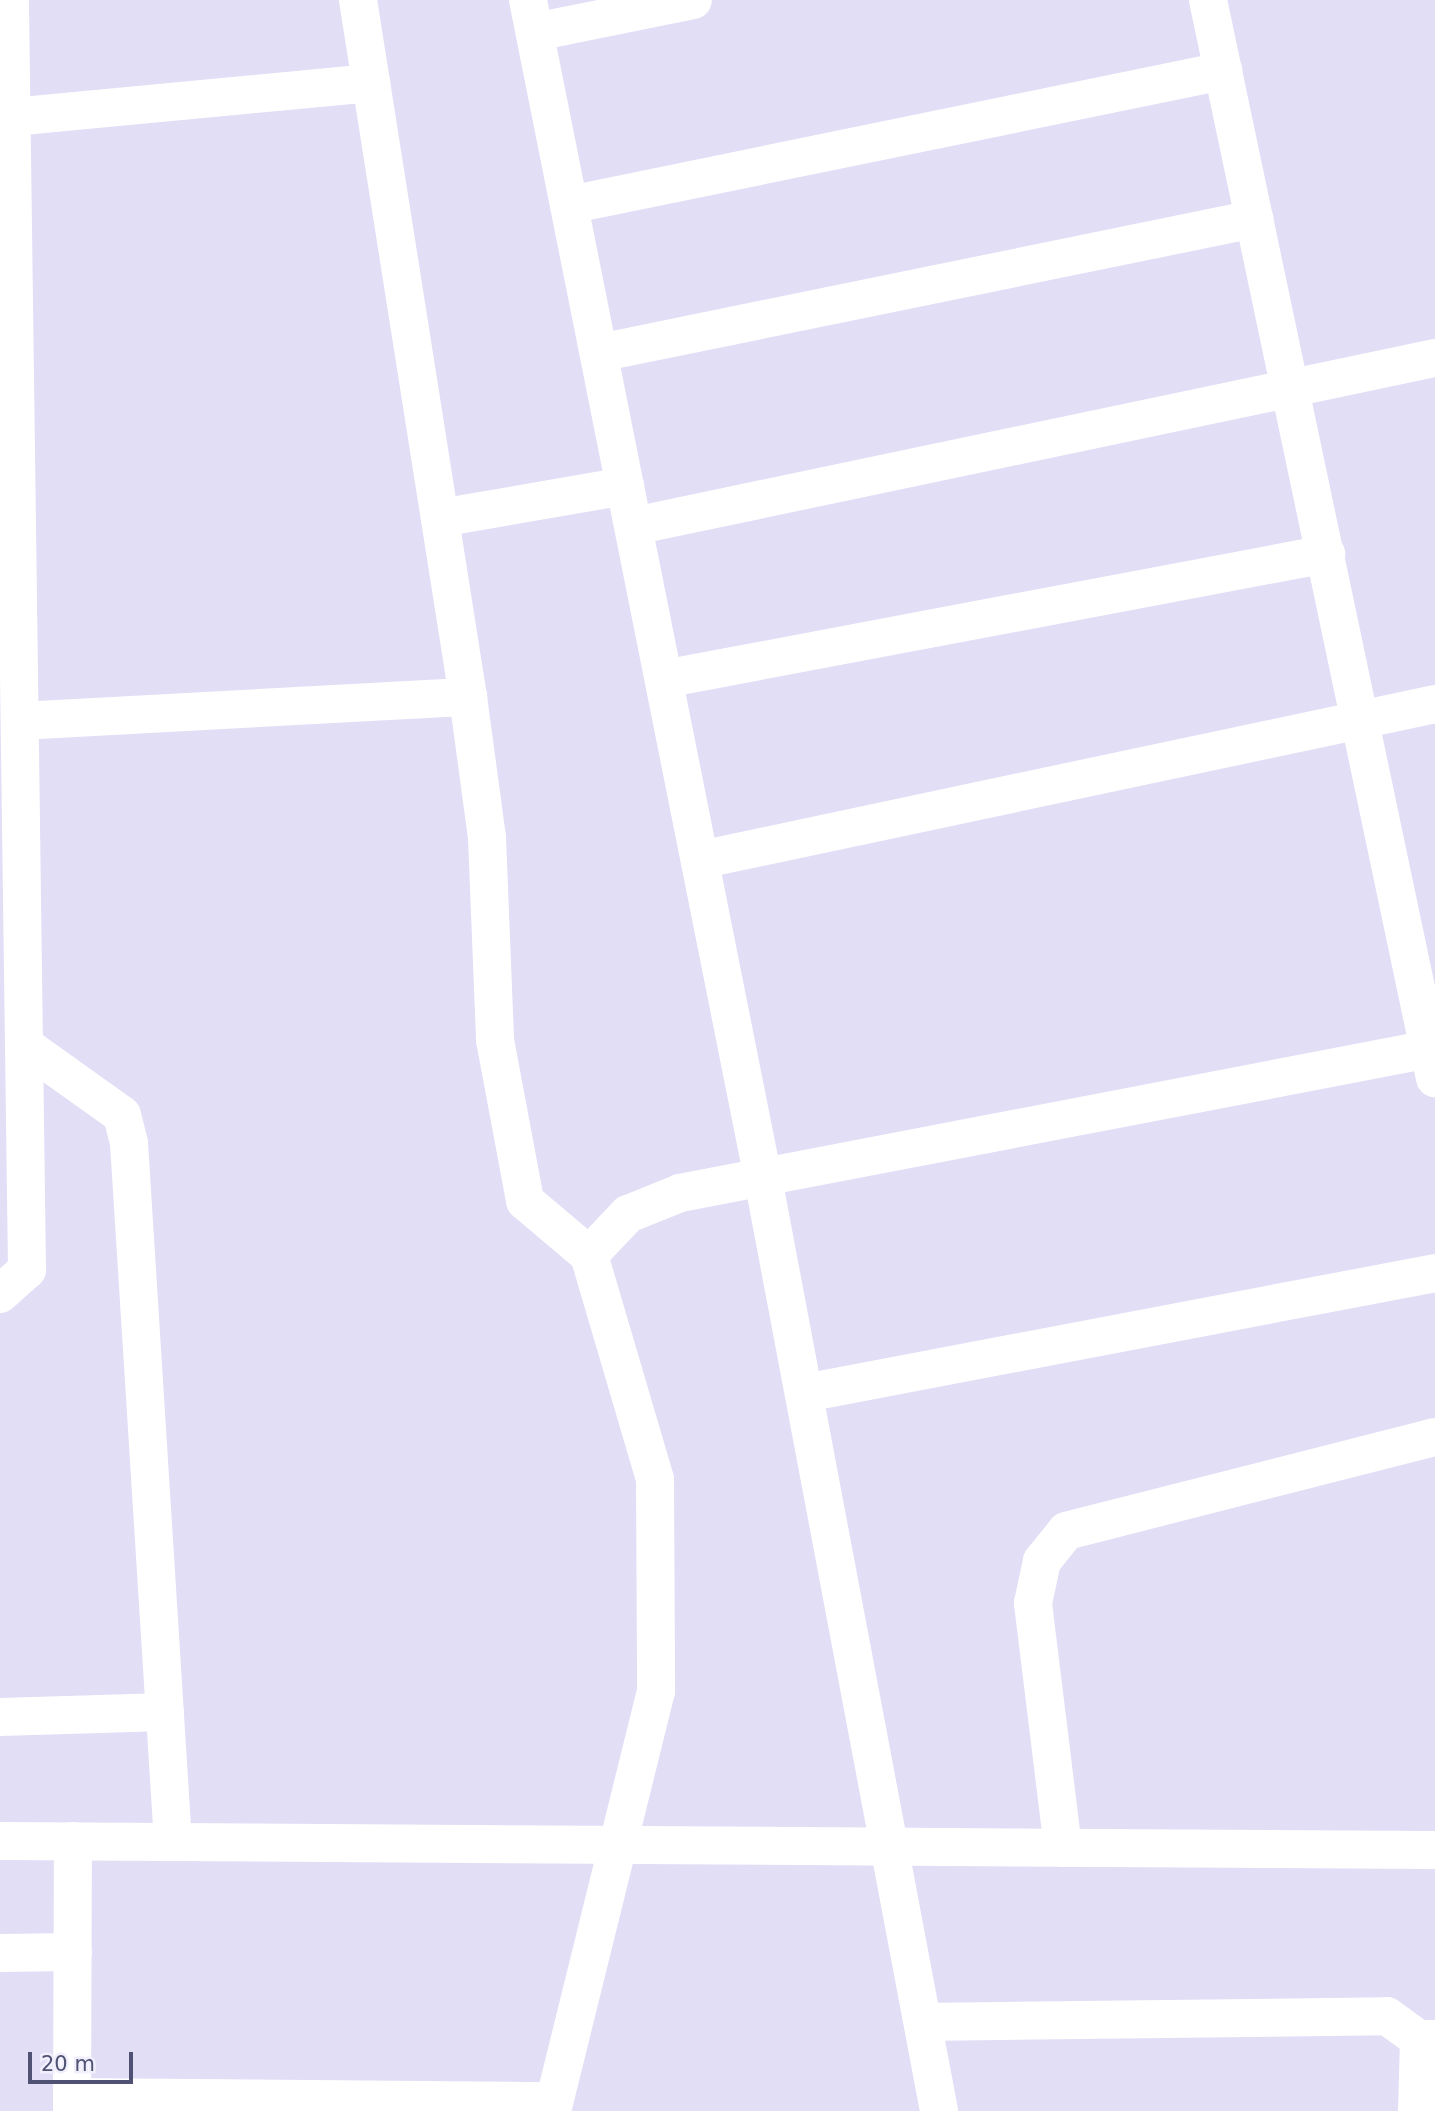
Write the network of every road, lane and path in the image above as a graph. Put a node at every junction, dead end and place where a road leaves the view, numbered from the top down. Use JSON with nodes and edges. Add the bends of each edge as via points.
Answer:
{"nodes":[{"id":1,"x":10,"y":0,"type":"edge"},
{"id":2,"x":358,"y":0,"type":"edge"},
{"id":3,"x":693,"y":0,"type":"edge"},
{"id":4,"x":1208,"y":0,"type":"edge"},
{"id":5,"x":532,"y":16,"type":"edge"},
{"id":6,"x":1223,"y":71,"type":"junction"},
{"id":7,"x":371,"y":83,"type":"junction"},
{"id":8,"x":12,"y":117,"type":"junction"},
{"id":9,"x":569,"y":205,"type":"junction"},
{"id":10,"x":1254,"y":219,"type":"junction"},
{"id":11,"x":7,"y":242,"type":"edge"},
{"id":12,"x":599,"y":354,"type":"junction"},
{"id":13,"x":1435,"y":358,"type":"edge"},
{"id":14,"x":1291,"y":387,"type":"junction"},
{"id":15,"x":8,"y":424,"type":"edge"},
{"id":16,"x":625,"y":486,"type":"junction"},
{"id":17,"x":440,"y":518,"type":"junction"},
{"id":18,"x":634,"y":526,"type":"junction"},
{"id":19,"x":1326,"y":554,"type":"junction"},
{"id":20,"x":664,"y":679,"type":"junction"},
{"id":21,"x":468,"y":697,"type":"junction"},
{"id":22,"x":1435,"y":704,"type":"edge"},
{"id":23,"x":1361,"y":720,"type":"junction"},
{"id":24,"x":20,"y":721,"type":"junction"},
{"id":25,"x":700,"y":860,"type":"junction"},
{"id":26,"x":24,"y":1045,"type":"junction"},
{"id":27,"x":1433,"y":1058,"type":"edge"},
{"id":28,"x":762,"y":1173,"type":"junction"},
{"id":29,"x":589,"y":1255,"type":"junction"},
{"id":30,"x":1435,"y":1273,"type":"edge"},
{"id":31,"x":0,"y":1294,"type":"edge"},
{"id":32,"x":805,"y":1393,"type":"junction"},
{"id":33,"x":1435,"y":1437,"type":"edge"},
{"id":34,"x":165,"y":1712,"type":"junction"},
{"id":35,"x":0,"y":1717,"type":"edge"},
{"id":36,"x":0,"y":1841,"type":"edge"},
{"id":37,"x":73,"y":1841,"type":"junction"},
{"id":38,"x":173,"y":1842,"type":"junction"},
{"id":39,"x":614,"y":1847,"type":"junction"},
{"id":40,"x":892,"y":1848,"type":"junction"},
{"id":41,"x":1063,"y":1848,"type":"junction"},
{"id":42,"x":1435,"y":1850,"type":"edge"},
{"id":43,"x":72,"y":1952,"type":"junction"},
{"id":44,"x":0,"y":1953,"type":"edge"},
{"id":45,"x":923,"y":2022,"type":"junction"},
{"id":46,"x":1427,"y":2039,"type":"edge"},
{"id":47,"x":72,"y":2104,"type":"edge"},
{"id":48,"x":553,"y":2106,"type":"edge"},
{"id":49,"x":939,"y":2111,"type":"edge"},
{"id":50,"x":1417,"y":2111,"type":"edge"}],
"edges":[{"from":1,"to":8,"type":"street"},
{"from":2,"to":7,"type":"street"},
{"from":3,"to":5,"type":"street"},
{"from":4,"to":6,"type":"street"},
{"from":5,"to":9,"type":"street"},
{"from":6,"to":9,"type":"street"},
{"from":6,"to":10,"type":"street"},
{"from":7,"to":8,"type":"street"},
{"from":7,"to":17,"type":"street"},
{"from":8,"to":11,"type":"street"},
{"from":9,"to":12,"type":"street"},
{"from":10,"to":12,"type":"street"},
{"from":10,"to":14,"type":"street"},
{"from":11,"to":15,"type":"street"},
{"from":12,"to":16,"type":"street"},
{"from":13,"to":14,"type":"street"},
{"from":14,"to":18,"type":"street"},
{"from":14,"to":19,"type":"street"},
{"from":15,"to":24,"type":"street"},
{"from":16,"to":17,"type":"street"},
{"from":16,"to":18,"type":"street"},
{"from":17,"to":21,"type":"street"},
{"from":18,"to":20,"type":"street"},
{"from":19,"to":20,"type":"street"},
{"from":19,"to":23,"type":"street"},
{"from":20,"to":25,"type":"street"},
{"from":21,"to":24,"type":"street"},
{"from":21,"to":29,"type":"street","via":[[487,838],[495,1040],[525,1201]]},
{"from":22,"to":23,"type":"street"},
{"from":23,"to":25,"type":"street"},
{"from":23,"to":27,"type":"street"},
{"from":24,"to":26,"type":"street"},
{"from":25,"to":28,"type":"street"},
{"from":26,"to":31,"type":"street","via":[[27,1270]]},
{"from":26,"to":34,"type":"street","via":[[122,1115],[129,1143]]},
{"from":27,"to":28,"type":"street"},
{"from":28,"to":29,"type":"street","via":[[680,1192],[628,1214]]},
{"from":28,"to":32,"type":"street"},
{"from":29,"to":39,"type":"street","via":[[655,1479],[656,1691]]},
{"from":30,"to":32,"type":"street"},
{"from":32,"to":40,"type":"street"},
{"from":33,"to":41,"type":"street","via":[[1066,1531],[1042,1561],[1033,1603]]},
{"from":34,"to":35,"type":"street"},
{"from":34,"to":38,"type":"street"},
{"from":36,"to":37,"type":"street"},
{"from":37,"to":38,"type":"street"},
{"from":37,"to":43,"type":"street"},
{"from":38,"to":39,"type":"street"},
{"from":39,"to":40,"type":"street"},
{"from":39,"to":48,"type":"street"},
{"from":40,"to":41,"type":"street"},
{"from":40,"to":45,"type":"street"},
{"from":41,"to":42,"type":"street"},
{"from":43,"to":44,"type":"street"},
{"from":43,"to":47,"type":"street"},
{"from":45,"to":46,"type":"street","via":[[1387,2017]]},
{"from":45,"to":49,"type":"street"},
{"from":46,"to":50,"type":"street"},
{"from":47,"to":48,"type":"street"}]}
